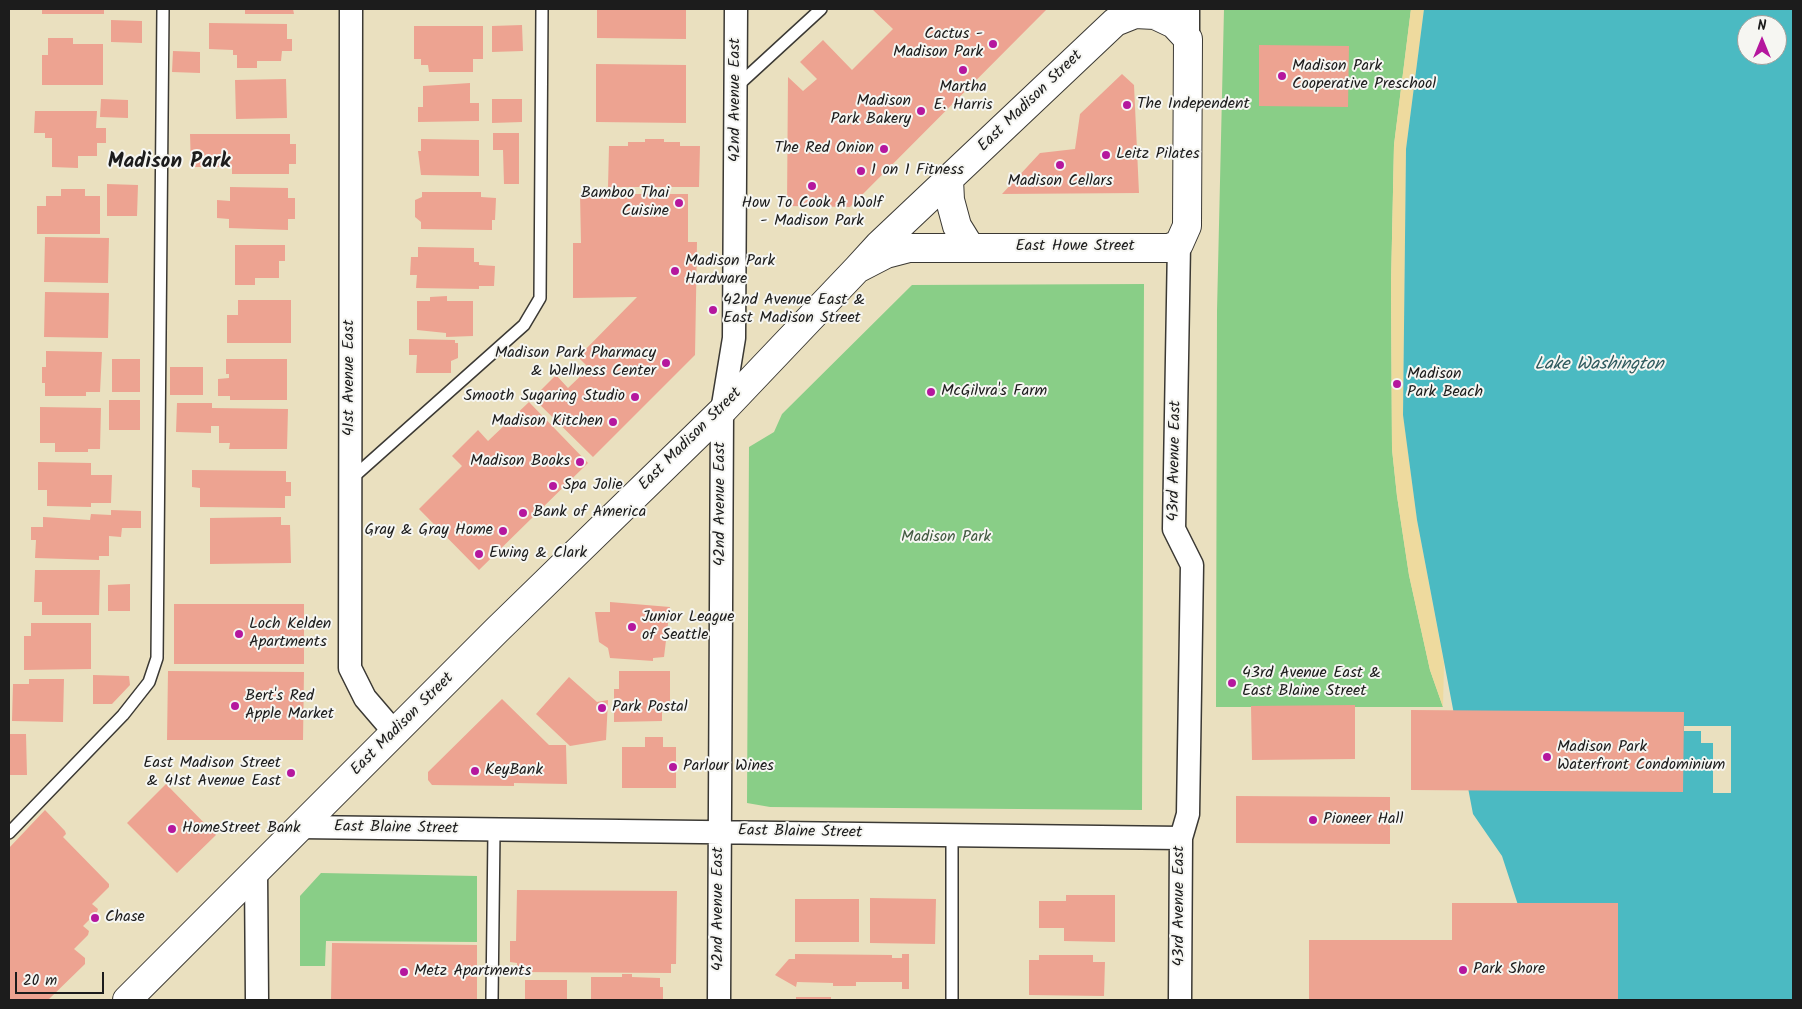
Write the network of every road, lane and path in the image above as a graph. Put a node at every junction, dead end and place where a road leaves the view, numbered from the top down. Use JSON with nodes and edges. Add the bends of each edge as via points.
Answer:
{"nodes":[{"id":1,"x":163,"y":9,"type":"edge"},
{"id":2,"x":351,"y":9,"type":"edge"},
{"id":3,"x":542,"y":9,"type":"edge"},
{"id":4,"x":736,"y":9,"type":"edge"},
{"id":5,"x":821,"y":9,"type":"edge"},
{"id":6,"x":1188,"y":9,"type":"edge"},
{"id":7,"x":1122,"y":15,"type":"edge"},
{"id":8,"x":1188,"y":39,"type":"junction"},
{"id":9,"x":736,"y":88,"type":"junction"},
{"id":10,"x":949,"y":180,"type":"junction"},
{"id":11,"x":1179,"y":244,"type":"junction"},
{"id":12,"x":970,"y":247,"type":"junction"},
{"id":13,"x":857,"y":268,"type":"junction"},
{"id":14,"x":722,"y":411,"type":"junction"},
{"id":15,"x":350,"y":480,"type":"junction"},
{"id":16,"x":395,"y":733,"type":"junction"},
{"id":17,"x":300,"y":827,"type":"junction"},
{"id":18,"x":494,"y":831,"type":"junction"},
{"id":19,"x":719,"y":832,"type":"junction"},
{"id":20,"x":9,"y":833,"type":"edge"},
{"id":21,"x":952,"y":835,"type":"junction"},
{"id":22,"x":1181,"y":838,"type":"junction"},
{"id":23,"x":256,"y":871,"type":"junction"},
{"id":24,"x":127,"y":1000,"type":"edge"},
{"id":25,"x":257,"y":1000,"type":"edge"},
{"id":26,"x":492,"y":1000,"type":"edge"},
{"id":27,"x":719,"y":1000,"type":"edge"},
{"id":28,"x":952,"y":1000,"type":"edge"},
{"id":29,"x":1180,"y":1000,"type":"edge"}],
"edges":[{"from":1,"to":20,"type":"lane","via":[[157,658],[149,682],[123,715]]},
{"from":2,"to":15,"type":"street","name":"41st Avenue East"},
{"from":3,"to":15,"type":"lane","via":[[540,298],[524,325]]},
{"from":4,"to":9,"type":"street","name":"42nd Avenue East"},
{"from":5,"to":9,"type":"lane"},
{"from":6,"to":8,"type":"street","name":"43rd Avenue East"},
{"from":7,"to":8,"type":"street","via":[[1155,15],[1174,24]]},
{"from":7,"to":10,"type":"street","name":"East Madison Street"},
{"from":8,"to":11,"type":"street","name":"43rd Avenue East","via":[[1187,226]]},
{"from":9,"to":14,"type":"street","name":"42nd Avenue East","via":[[734,338]]},
{"from":10,"to":12,"type":"street","via":[[957,226]]},
{"from":10,"to":13,"type":"street","name":"East Madison Street"},
{"from":11,"to":12,"type":"street","name":"East Howe Street","via":[[1169,248]]},
{"from":11,"to":22,"type":"street","name":"43rd Avenue East","via":[[1174,529],[1192,566],[1188,814]]},
{"from":12,"to":13,"type":"street","name":"East Howe Street","via":[[909,248],[886,254]]},
{"from":13,"to":14,"type":"street","name":"East Madison Street"},
{"from":14,"to":16,"type":"street","name":"East Madison Street"},
{"from":14,"to":19,"type":"street","name":"42nd Avenue East"},
{"from":15,"to":16,"type":"street","name":"41st Avenue East","via":[[350,668],[364,698]]},
{"from":16,"to":17,"type":"street","name":"East Madison Street"},
{"from":17,"to":18,"type":"street","name":"East Blaine Street"},
{"from":17,"to":23,"type":"street","name":"East Madison Street"},
{"from":18,"to":19,"type":"street","name":"East Blaine Street"},
{"from":18,"to":26,"type":"lane"},
{"from":19,"to":21,"type":"street","name":"East Blaine Street"},
{"from":19,"to":27,"type":"street","name":"42nd Avenue East"},
{"from":21,"to":22,"type":"street","name":"East Blaine Street"},
{"from":21,"to":28,"type":"lane"},
{"from":22,"to":29,"type":"street","name":"43rd Avenue East"},
{"from":23,"to":24,"type":"street","name":"East Madison Street"},
{"from":23,"to":25,"type":"street"}]}
